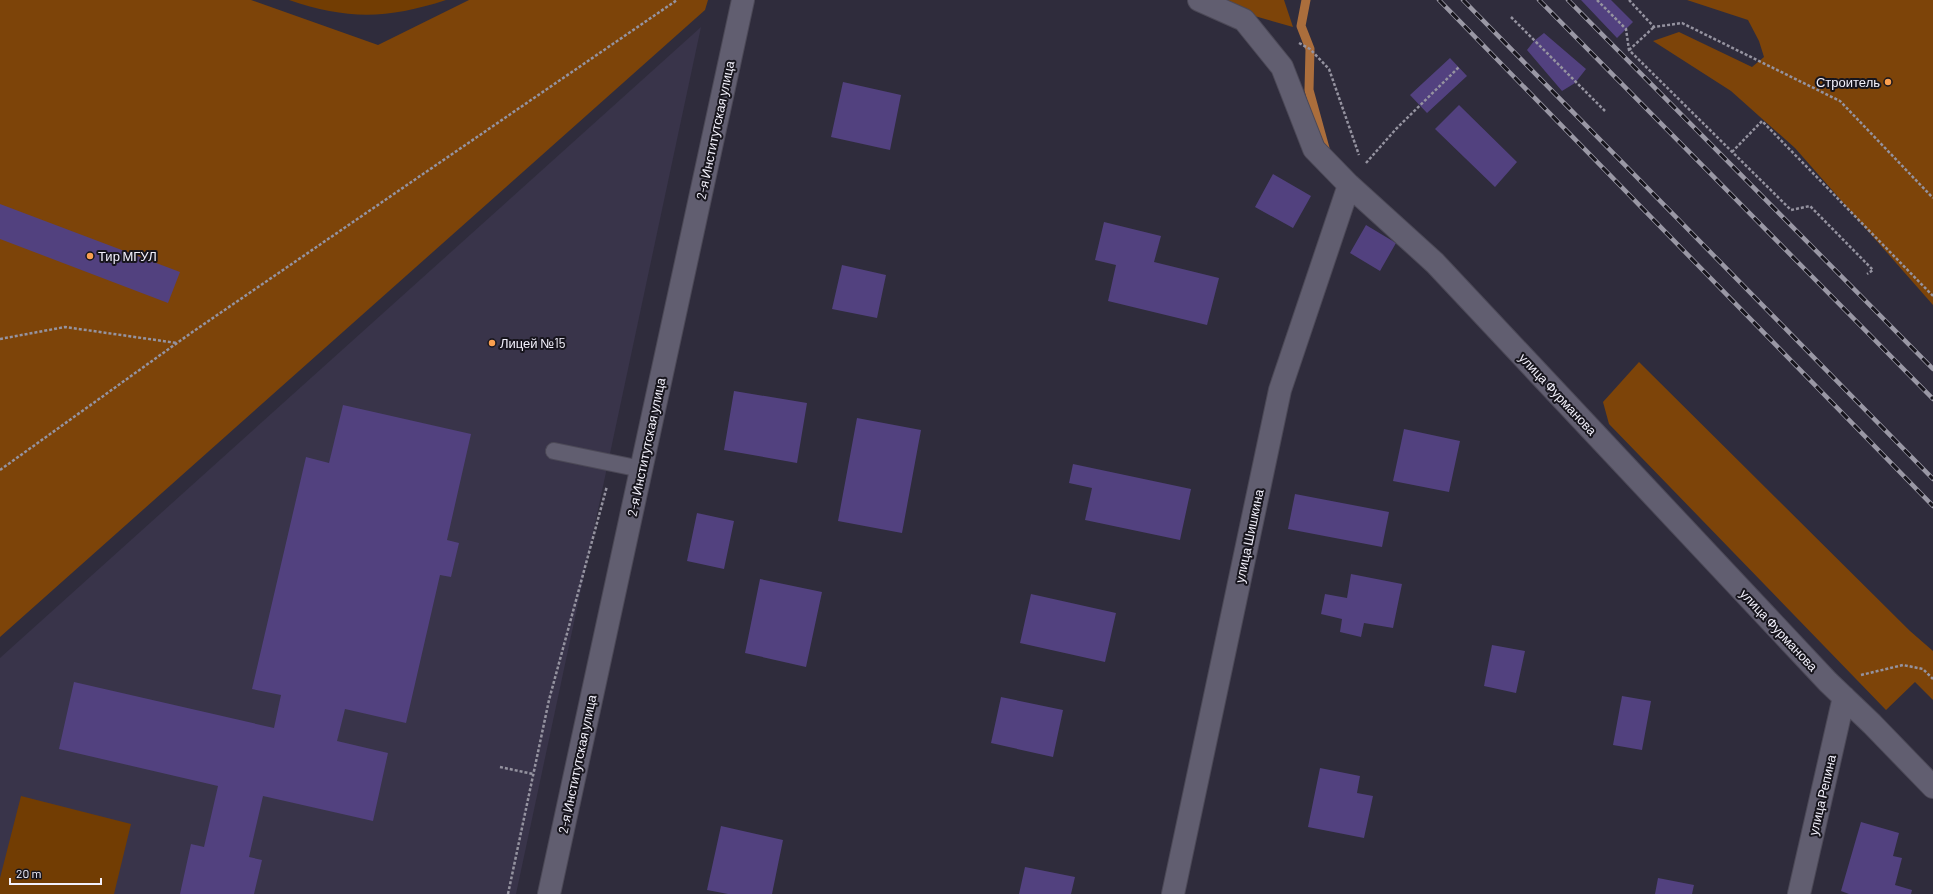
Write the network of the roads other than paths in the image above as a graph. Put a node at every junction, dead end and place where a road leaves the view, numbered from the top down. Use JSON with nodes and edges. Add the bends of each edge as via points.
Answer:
{"nodes":[{"id":1,"x":743,"y":0,"type":"edge"},
{"id":2,"x":1199,"y":0,"type":"edge"},
{"id":3,"x":1349,"y":185,"type":"junction"},
{"id":4,"x":554,"y":451,"type":"dead end"},
{"id":5,"x":641,"y":469,"type":"junction"},
{"id":6,"x":1836,"y":690,"type":"junction"},
{"id":7,"x":1933,"y":787,"type":"edge"},
{"id":8,"x":549,"y":894,"type":"edge"},
{"id":9,"x":1173,"y":894,"type":"edge"},
{"id":10,"x":1799,"y":894,"type":"edge"}],
"edges":[{"from":1,"to":5,"type":"street","name":"2-я Институтская улица"},
{"from":2,"to":3,"type":"street","name":"улица Фурманова","via":[[1244,20],[1282,67],[1314,149]]},
{"from":3,"to":6,"type":"street","name":"улица Фурманова","via":[[1435,263]]},
{"from":3,"to":9,"type":"street","name":"улица Шишкина","via":[[1280,390]]},
{"from":4,"to":5,"type":"lane"},
{"from":5,"to":8,"type":"street","name":"2-я Институтская улица"},
{"from":6,"to":7,"type":"street","name":"улица Фурманова"},
{"from":6,"to":10,"type":"street","name":"улица Репина"}]}
